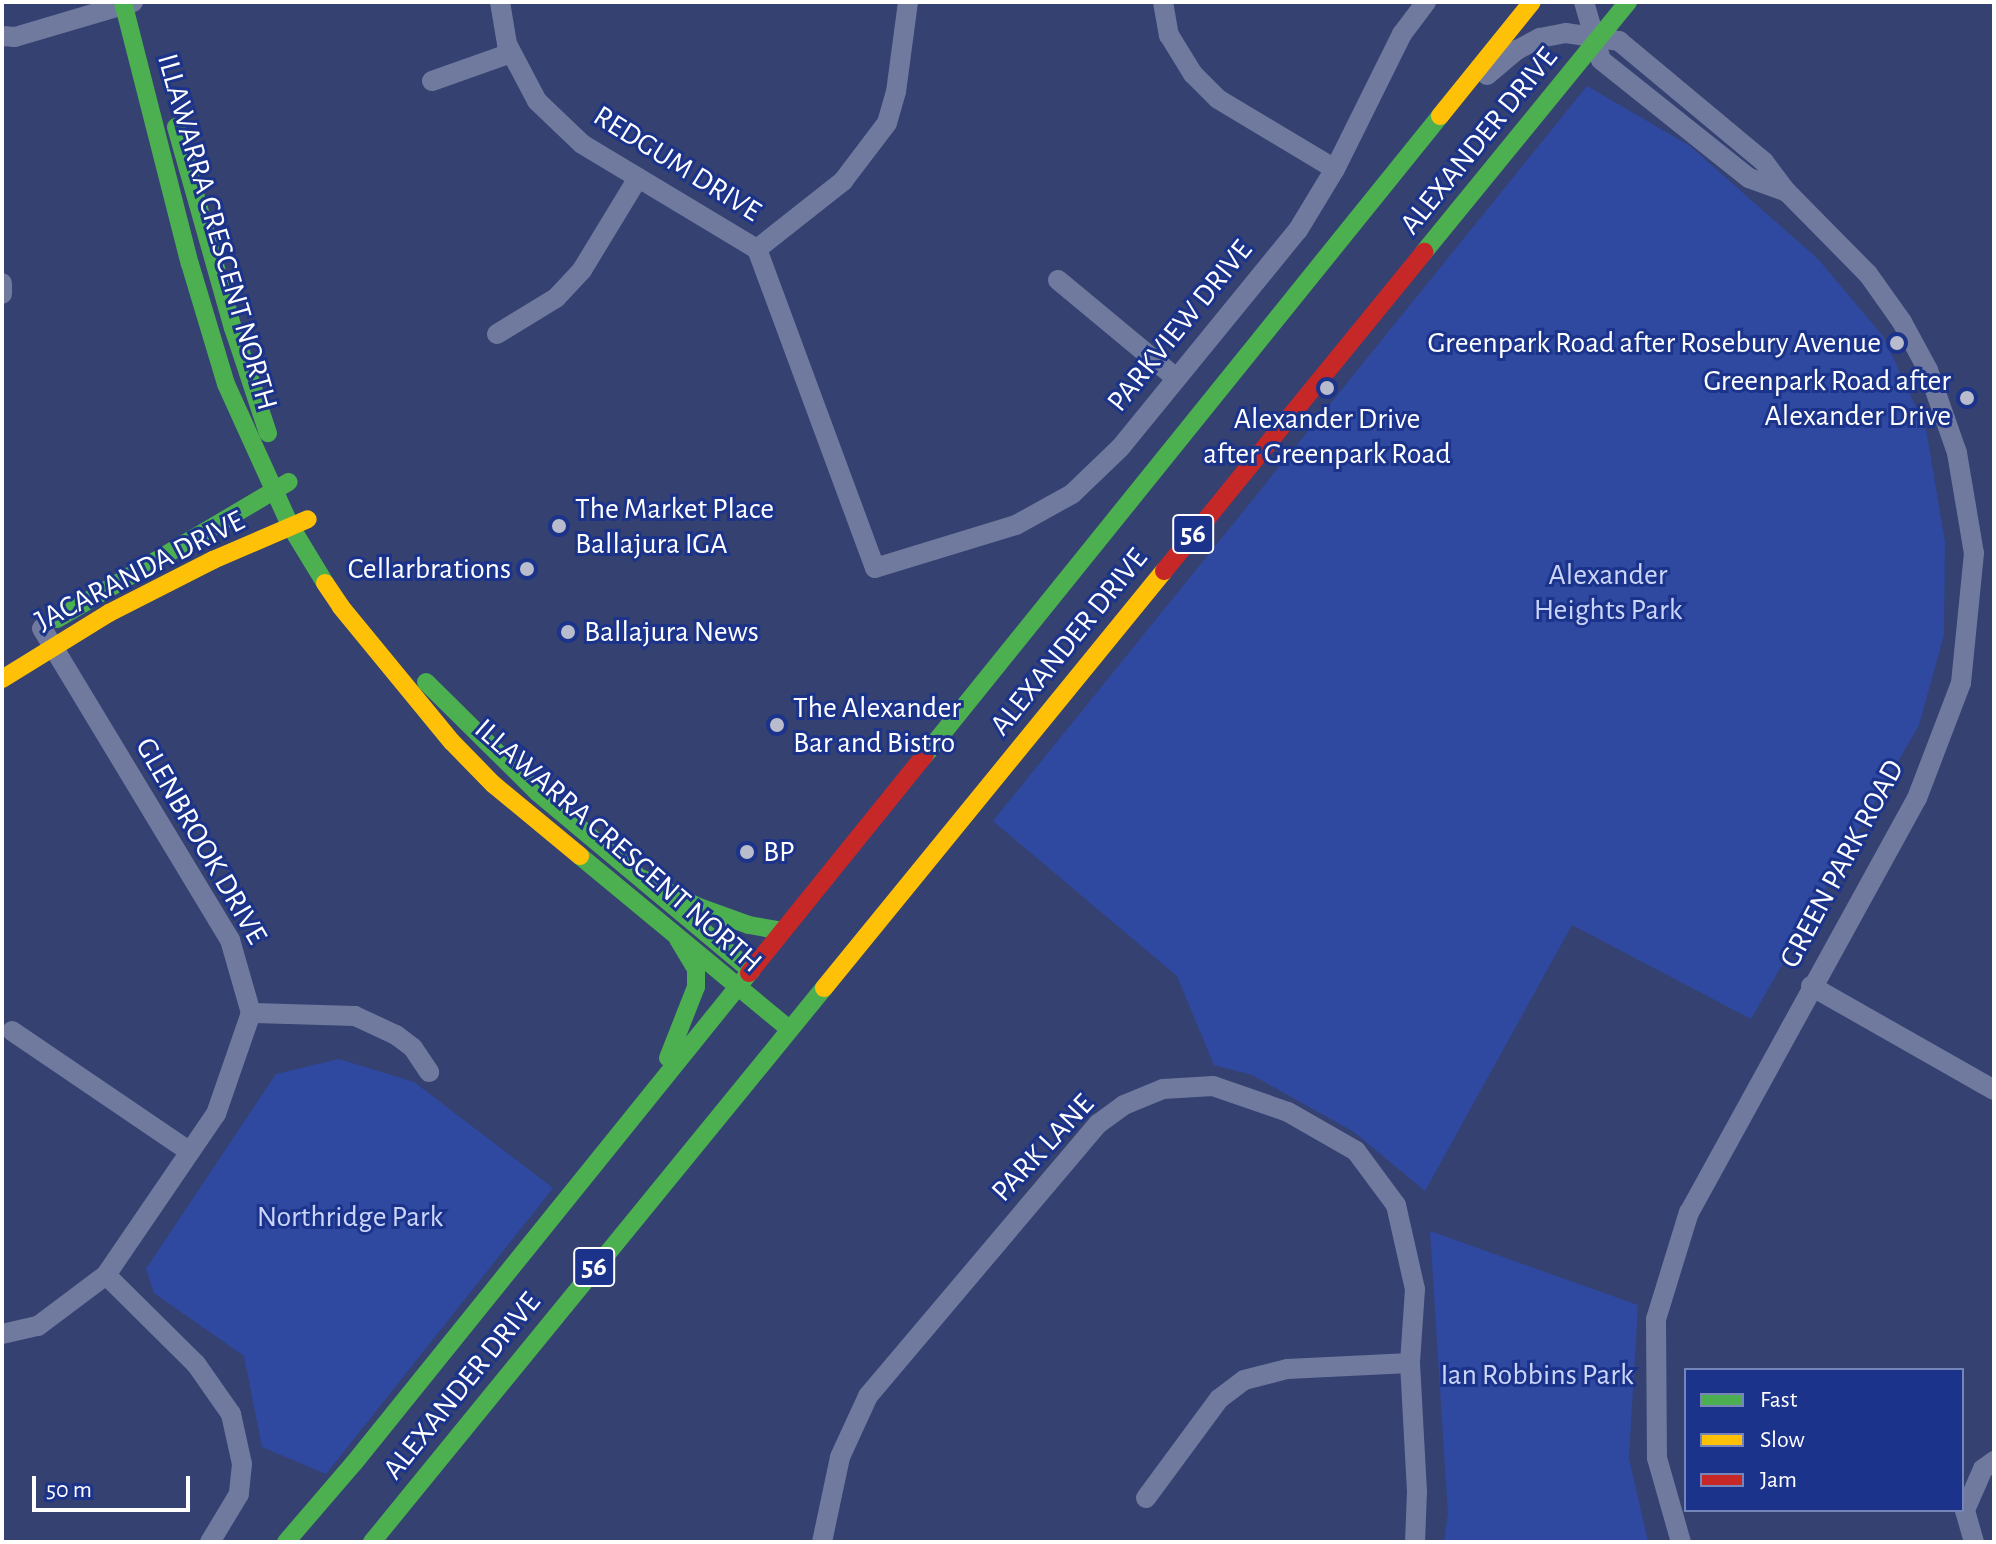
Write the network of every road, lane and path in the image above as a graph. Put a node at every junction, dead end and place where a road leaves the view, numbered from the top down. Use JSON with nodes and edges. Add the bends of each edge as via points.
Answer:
{"nodes":[{"id":1,"x":500,"y":2,"type":"edge"},
{"id":2,"x":908,"y":2,"type":"edge"},
{"id":3,"x":1163,"y":2,"type":"edge"},
{"id":4,"x":1426,"y":2,"type":"edge"},
{"id":5,"x":1532,"y":2,"type":"edge"},
{"id":6,"x":1584,"y":2,"type":"edge"},
{"id":7,"x":1628,"y":2,"type":"edge"},
{"id":8,"x":130,"y":3,"type":"edge"},
{"id":9,"x":2,"y":36,"type":"edge"},
{"id":10,"x":1598,"y":40,"type":"junction"},
{"id":11,"x":511,"y":53,"type":"junction"},
{"id":12,"x":432,"y":81,"type":"dead end"},
{"id":13,"x":1451,"y":101,"type":"junction"},
{"id":14,"x":1335,"y":169,"type":"junction"},
{"id":15,"x":638,"y":178,"type":"junction"},
{"id":16,"x":757,"y":249,"type":"junction"},
{"id":17,"x":1058,"y":280,"type":"dead end"},
{"id":18,"x":2,"y":283,"type":"edge"},
{"id":19,"x":2,"y":294,"type":"edge"},
{"id":20,"x":497,"y":334,"type":"dead end"},
{"id":21,"x":1176,"y":378,"type":"junction"},
{"id":22,"x":281,"y":486,"type":"junction"},
{"id":23,"x":299,"y":523,"type":"junction"},
{"id":24,"x":1984,"y":553,"type":"edge"},
{"id":25,"x":875,"y":568,"type":"joint"},
{"id":26,"x":47,"y":636,"type":"junction"},
{"id":27,"x":22,"y":641,"type":"dead end"},
{"id":28,"x":2,"y":679,"type":"edge"},
{"id":29,"x":643,"y":879,"type":"junction"},
{"id":30,"x":782,"y":931,"type":"junction"},
{"id":31,"x":678,"y":939,"type":"junction"},
{"id":32,"x":751,"y":971,"type":"junction"},
{"id":33,"x":1811,"y":986,"type":"junction"},
{"id":34,"x":738,"y":987,"type":"junction"},
{"id":35,"x":771,"y":987,"type":"dead end"},
{"id":36,"x":251,"y":1013,"type":"junction"},
{"id":37,"x":788,"y":1028,"type":"junction"},
{"id":38,"x":12,"y":1031,"type":"dead end"},
{"id":39,"x":429,"y":1072,"type":"dead end"},
{"id":40,"x":655,"y":1090,"type":"junction"},
{"id":41,"x":1994,"y":1090,"type":"edge"},
{"id":42,"x":190,"y":1152,"type":"junction"},
{"id":43,"x":106,"y":1275,"type":"junction"},
{"id":44,"x":2,"y":1334,"type":"edge"},
{"id":45,"x":1410,"y":1363,"type":"junction"},
{"id":46,"x":1994,"y":1461,"type":"edge"},
{"id":47,"x":1146,"y":1498,"type":"dead end"},
{"id":48,"x":210,"y":1542,"type":"edge"},
{"id":49,"x":286,"y":1542,"type":"edge"},
{"id":50,"x":372,"y":1542,"type":"edge"},
{"id":51,"x":822,"y":1542,"type":"edge"},
{"id":52,"x":1415,"y":1542,"type":"edge"},
{"id":53,"x":1681,"y":1542,"type":"edge"},
{"id":54,"x":1974,"y":1542,"type":"edge"}],
"edges":[{"from":1,"to":11,"type":"street","name":"REDGUM DRIVE"},
{"from":2,"to":16,"type":"street","via":[[887,123],[843,181]]},
{"from":3,"to":14,"type":"street","via":[[1169,35],[1218,99]]},
{"from":4,"to":14,"type":"street","name":"PARKVIEW DRIVE","via":[[1402,34]]},
{"from":5,"to":13,"type":"main road","name":"ALEXANDER DRIVE","number":"56"},
{"from":6,"to":10,"type":"street"},
{"from":7,"to":10,"type":"main road","name":"ALEXANDER DRIVE","number":"56"},
{"from":8,"to":9,"type":"street","via":[[15,37]]},
{"from":8,"to":22,"type":"main road","name":"ILLAWARRA CRESCENT NORTH","via":[[168,102]]},
{"from":8,"to":22,"type":"main road","name":"ILLAWARRA CRESCENT NORTH","via":[[190,264],[226,384]]},
{"from":10,"to":13,"type":"street","name":"GREEN PARK ROAD","via":[[1566,33],[1540,38]]},
{"from":10,"to":24,"type":"street","name":"GREEN PARK ROAD","via":[[1619,41],[1764,162],[1868,274],[1928,370]]},
{"from":10,"to":37,"type":"main road","name":"ALEXANDER DRIVE","number":"56","via":[[796,1007]]},
{"from":11,"to":12,"type":"street"},
{"from":11,"to":15,"type":"street","name":"REDGUM DRIVE","via":[[537,101],[582,144]]},
{"from":13,"to":30,"type":"main road","name":"ALEXANDER DRIVE","number":"56"},
{"from":14,"to":21,"type":"street","name":"PARKVIEW DRIVE","via":[[1298,230]]},
{"from":15,"to":16,"type":"street","name":"REDGUM DRIVE"},
{"from":15,"to":20,"type":"street","via":[[582,270],[556,298]]},
{"from":16,"to":25,"type":"street","name":"REDGUM DRIVE"},
{"from":17,"to":21,"type":"street"},
{"from":18,"to":19,"type":"street"},
{"from":21,"to":25,"type":"street","name":"PARKVIEW DRIVE","via":[[1120,448],[1072,494],[1016,525]]},
{"from":22,"to":23,"type":"main road","name":"ILLAWARRA CRESCENT NORTH"},
{"from":22,"to":26,"type":"main road","name":"JACARANDA DRIVE"},
{"from":23,"to":26,"type":"main road","name":"JACARANDA DRIVE"},
{"from":23,"to":29,"type":"main road","name":"ILLAWARRA CRESCENT NORTH","via":[[405,660],[537,792]]},
{"from":23,"to":31,"type":"main road","name":"ILLAWARRA CRESCENT NORTH","via":[[341,607],[452,742],[542,826]]},
{"from":24,"to":33,"type":"street","name":"GREEN PARK ROAD","via":[[1961,683],[1917,798]]},
{"from":26,"to":27,"type":"main road","name":"JACARANDA DRIVE"},
{"from":26,"to":28,"type":"main road","name":"JACARANDA DRIVE"},
{"from":26,"to":36,"type":"street","name":"GLENBROOK DRIVE","via":[[230,940]]},
{"from":29,"to":30,"type":"main road","via":[[699,907]]},
{"from":29,"to":32,"type":"main road","name":"ILLAWARRA CRESCENT NORTH"},
{"from":30,"to":32,"type":"main road","name":"ALEXANDER DRIVE","number":"56"},
{"from":31,"to":34,"type":"main road","name":"ILLAWARRA CRESCENT NORTH"},
{"from":31,"to":40,"type":"main road","via":[[696,969],[696,987]]},
{"from":32,"to":34,"type":"main road","name":"ALEXANDER DRIVE","number":"56"},
{"from":32,"to":35,"type":"main road","name":"ILLAWARRA CRESCENT NORTH"},
{"from":33,"to":41,"type":"street"},
{"from":33,"to":53,"type":"street","name":"GREEN PARK ROAD","via":[[1689,1212],[1656,1319],[1657,1458]]},
{"from":34,"to":37,"type":"main road","name":"ILLAWARRA CRESCENT NORTH"},
{"from":34,"to":40,"type":"main road","name":"ALEXANDER DRIVE","number":"56"},
{"from":36,"to":39,"type":"street","via":[[355,1016],[396,1035],[413,1048]]},
{"from":36,"to":42,"type":"street","via":[[216,1114]]},
{"from":37,"to":50,"type":"main road","name":"ALEXANDER DRIVE","number":"56"},
{"from":38,"to":42,"type":"street"},
{"from":40,"to":49,"type":"main road","name":"ALEXANDER DRIVE","number":"56"},
{"from":42,"to":43,"type":"street"},
{"from":43,"to":44,"type":"street","via":[[38,1326]]},
{"from":43,"to":48,"type":"street","via":[[196,1364],[231,1414],[242,1464],[239,1494]]},
{"from":45,"to":47,"type":"street","via":[[1287,1369],[1244,1380],[1219,1399]]},
{"from":45,"to":51,"type":"street","name":"PARK LANE","via":[[1415,1289],[1396,1205],[1356,1151],[1288,1112],[1213,1086],[1163,1089],[1124,1105],[1098,1124],[868,1396],[840,1457]]},
{"from":45,"to":52,"type":"street","name":"PARK LANE"},
{"from":46,"to":54,"type":"street","via":[[1983,1469],[1965,1510]]}]}
